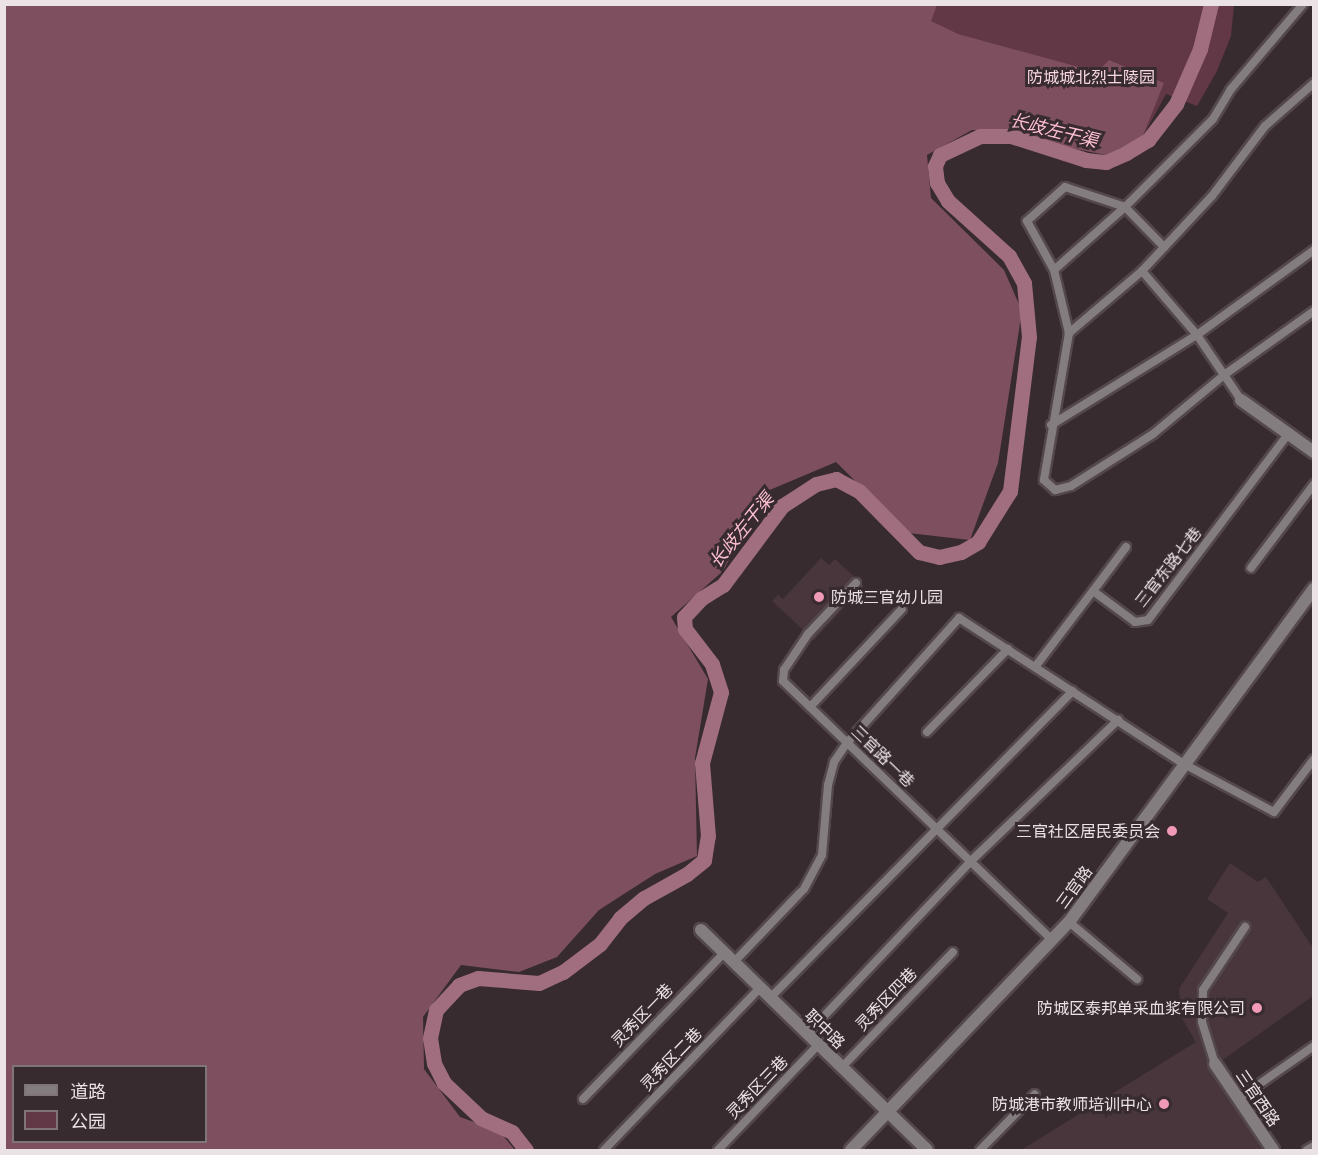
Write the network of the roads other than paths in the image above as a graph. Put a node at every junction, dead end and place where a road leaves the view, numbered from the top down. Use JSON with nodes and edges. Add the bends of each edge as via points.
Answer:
{"nodes":[{"id":1,"x":1303,"y":4,"type":"edge"},
{"id":2,"x":1314,"y":83,"type":"edge"},
{"id":3,"x":1125,"y":207,"type":"junction"},
{"id":4,"x":1164,"y":247,"type":"junction"},
{"id":5,"x":1314,"y":250,"type":"edge"},
{"id":6,"x":1054,"y":270,"type":"junction"},
{"id":7,"x":1142,"y":271,"type":"junction"},
{"id":8,"x":1314,"y":311,"type":"edge"},
{"id":9,"x":1069,"y":333,"type":"junction"},
{"id":10,"x":1197,"y":335,"type":"junction"},
{"id":11,"x":1224,"y":375,"type":"junction"},
{"id":12,"x":1241,"y":400,"type":"joint"},
{"id":13,"x":1051,"y":425,"type":"junction"},
{"id":14,"x":1288,"y":434,"type":"junction"},
{"id":15,"x":1314,"y":452,"type":"edge"},
{"id":16,"x":1314,"y":484,"type":"edge"},
{"id":17,"x":1126,"y":547,"type":"dead end"},
{"id":18,"x":1251,"y":568,"type":"dead end"},
{"id":19,"x":856,"y":583,"type":"dead end"},
{"id":20,"x":1314,"y":588,"type":"edge"},
{"id":21,"x":1093,"y":591,"type":"junction"},
{"id":22,"x":902,"y":609,"type":"dead end"},
{"id":23,"x":1008,"y":649,"type":"junction"},
{"id":24,"x":1035,"y":667,"type":"junction"},
{"id":25,"x":1073,"y":691,"type":"junction"},
{"id":26,"x":810,"y":707,"type":"junction"},
{"id":27,"x":1118,"y":720,"type":"junction"},
{"id":28,"x":927,"y":732,"type":"dead end"},
{"id":29,"x":847,"y":743,"type":"junction"},
{"id":30,"x":1314,"y":759,"type":"edge"},
{"id":31,"x":1184,"y":764,"type":"junction"},
{"id":32,"x":936,"y":828,"type":"junction"},
{"id":33,"x":970,"y":861,"type":"junction"},
{"id":34,"x":1069,"y":922,"type":"junction"},
{"id":35,"x":1245,"y":927,"type":"dead end"},
{"id":36,"x":701,"y":930,"type":"dead end"},
{"id":37,"x":1052,"y":940,"type":"junction"},
{"id":38,"x":724,"y":952,"type":"junction"},
{"id":39,"x":953,"y":952,"type":"dead end"},
{"id":40,"x":734,"y":962,"type":"junction"},
{"id":41,"x":1137,"y":979,"type":"dead end"},
{"id":42,"x":760,"y":988,"type":"junction"},
{"id":43,"x":770,"y":998,"type":"junction"},
{"id":44,"x":807,"y":1034,"type":"junction"},
{"id":45,"x":818,"y":1045,"type":"junction"},
{"id":46,"x":1314,"y":1046,"type":"edge"},
{"id":47,"x":1215,"y":1064,"type":"joint"},
{"id":48,"x":841,"y":1068,"type":"junction"},
{"id":49,"x":1035,"y":1094,"type":"dead end"},
{"id":50,"x":582,"y":1099,"type":"dead end"},
{"id":51,"x":1238,"y":1099,"type":"junction"},
{"id":52,"x":887,"y":1113,"type":"junction"},
{"id":53,"x":1314,"y":1146,"type":"edge"},
{"id":54,"x":604,"y":1150,"type":"edge"},
{"id":55,"x":718,"y":1150,"type":"edge"},
{"id":56,"x":851,"y":1150,"type":"edge"},
{"id":57,"x":927,"y":1150,"type":"edge"},
{"id":58,"x":980,"y":1150,"type":"edge"},
{"id":59,"x":1272,"y":1150,"type":"edge"},
{"id":60,"x":1307,"y":1150,"type":"edge"}],
"edges":[{"from":1,"to":3,"type":"lane","via":[[1231,89],[1213,119]]},
{"from":2,"to":4,"type":"lane","via":[[1265,126],[1212,196]]},
{"from":3,"to":4,"type":"lane"},
{"from":3,"to":6,"type":"lane"},
{"from":3,"to":6,"type":"lane","via":[[1065,187],[1027,221]]},
{"from":4,"to":7,"type":"lane"},
{"from":5,"to":10,"type":"lane"},
{"from":6,"to":9,"type":"lane"},
{"from":7,"to":9,"type":"lane"},
{"from":7,"to":10,"type":"lane"},
{"from":8,"to":11,"type":"lane"},
{"from":9,"to":13,"type":"lane"},
{"from":10,"to":11,"type":"lane"},
{"from":10,"to":13,"type":"lane"},
{"from":11,"to":12,"type":"lane"},
{"from":11,"to":13,"type":"lane","via":[[1153,434],[1071,486],[1055,490],[1044,480]]},
{"from":12,"to":14,"type":"street"},
{"from":14,"to":15,"type":"street"},
{"from":14,"to":21,"type":"lane","name":"三官东路七巷","via":[[1148,621],[1135,622]]},
{"from":16,"to":18,"type":"lane"},
{"from":17,"to":21,"type":"lane"},
{"from":19,"to":26,"type":"lane","name":"三官路一巷","via":[[808,634],[784,670],[783,681]]},
{"from":20,"to":31,"type":"street","name":"三官路"},
{"from":21,"to":24,"type":"lane"},
{"from":22,"to":26,"type":"lane"},
{"from":23,"to":24,"type":"lane"},
{"from":23,"to":28,"type":"lane"},
{"from":23,"to":29,"type":"lane","via":[[959,618]]},
{"from":24,"to":25,"type":"lane"},
{"from":25,"to":27,"type":"lane"},
{"from":25,"to":32,"type":"lane"},
{"from":26,"to":29,"type":"lane","name":"三官路一巷"},
{"from":27,"to":31,"type":"lane"},
{"from":27,"to":33,"type":"lane"},
{"from":29,"to":32,"type":"lane","name":"三官路一巷"},
{"from":29,"to":40,"type":"lane","via":[[834,762],[828,785],[822,855],[803,891]]},
{"from":30,"to":31,"type":"lane","via":[[1274,812]]},
{"from":31,"to":34,"type":"street","name":"三官路"},
{"from":32,"to":33,"type":"lane","name":"三官路一巷"},
{"from":32,"to":43,"type":"lane"},
{"from":33,"to":37,"type":"lane","name":"三官路一巷"},
{"from":33,"to":44,"type":"lane"},
{"from":34,"to":37,"type":"street","name":"三官路"},
{"from":34,"to":41,"type":"lane"},
{"from":35,"to":47,"type":"lane","via":[[1203,990],[1202,1022]]},
{"from":36,"to":38,"type":"street","name":"职中路"},
{"from":37,"to":52,"type":"street","name":"三官路"},
{"from":38,"to":40,"type":"street","name":"职中路"},
{"from":38,"to":50,"type":"lane","name":"灵秀区一巷"},
{"from":39,"to":48,"type":"lane","name":"灵秀区四巷"},
{"from":40,"to":42,"type":"street","name":"职中路"},
{"from":42,"to":43,"type":"street","name":"职中路"},
{"from":42,"to":54,"type":"lane","name":"灵秀区二巷"},
{"from":43,"to":44,"type":"street","name":"职中路"},
{"from":44,"to":45,"type":"street","name":"职中路"},
{"from":45,"to":48,"type":"street","name":"职中路"},
{"from":45,"to":55,"type":"lane","name":"灵秀区三巷"},
{"from":46,"to":51,"type":"lane"},
{"from":47,"to":51,"type":"street","name":"三官西路"},
{"from":48,"to":52,"type":"street","name":"职中路"},
{"from":49,"to":58,"type":"lane"},
{"from":51,"to":59,"type":"street","name":"三官西路"},
{"from":52,"to":56,"type":"street","name":"三官路"},
{"from":52,"to":57,"type":"street","name":"职中路"},
{"from":53,"to":60,"type":"lane"}]}
